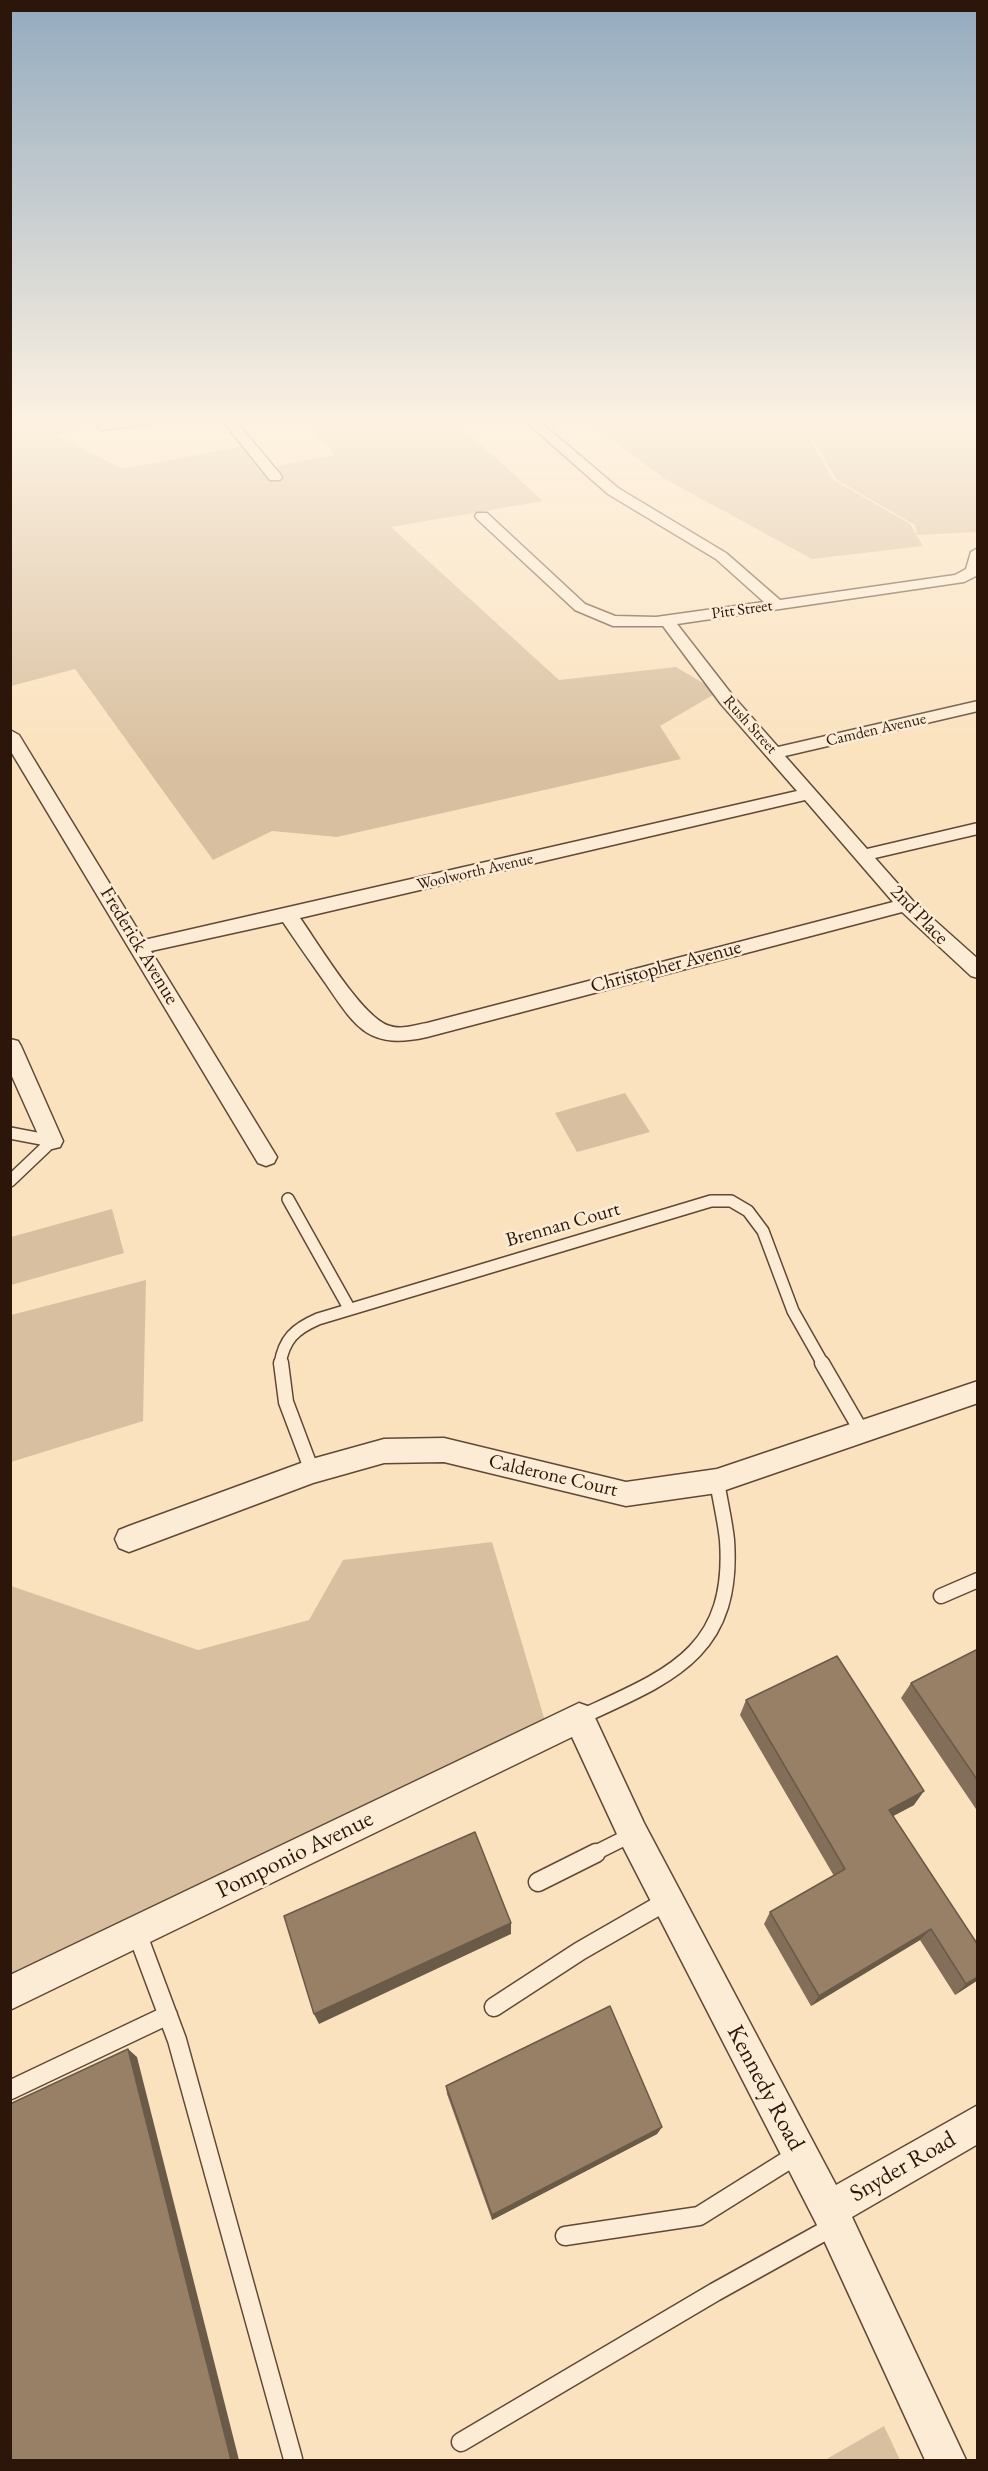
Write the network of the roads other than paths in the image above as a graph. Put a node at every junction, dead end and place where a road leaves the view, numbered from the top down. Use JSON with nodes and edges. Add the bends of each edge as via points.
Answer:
{"nodes":[{"id":1,"x":503,"y":535,"type":"edge"},
{"id":2,"x":687,"y":535,"type":"edge"},
{"id":3,"x":978,"y":552,"type":"edge"},
{"id":4,"x":777,"y":605,"type":"junction"},
{"id":5,"x":667,"y":621,"type":"junction"},
{"id":6,"x":978,"y":706,"type":"edge"},
{"id":7,"x":10,"y":735,"type":"edge"},
{"id":8,"x":775,"y":753,"type":"junction"},
{"id":9,"x":809,"y":794,"type":"junction"},
{"id":10,"x":836,"y":826,"type":"joint"},
{"id":11,"x":978,"y":828,"type":"edge"},
{"id":12,"x":864,"y":855,"type":"junction"},
{"id":13,"x":906,"y":905,"type":"junction"},
{"id":14,"x":288,"y":915,"type":"junction"},
{"id":15,"x":140,"y":947,"type":"junction"},
{"id":16,"x":978,"y":971,"type":"edge"},
{"id":17,"x":10,"y":1046,"type":"edge"},
{"id":18,"x":10,"y":1133,"type":"edge"},
{"id":19,"x":52,"y":1141,"type":"junction"},
{"id":20,"x":266,"y":1157,"type":"dead end"},
{"id":21,"x":10,"y":1182,"type":"edge"},
{"id":22,"x":288,"y":1199,"type":"dead end"},
{"id":23,"x":349,"y":1308,"type":"junction"},
{"id":24,"x":978,"y":1392,"type":"edge"},
{"id":25,"x":862,"y":1432,"type":"junction"},
{"id":26,"x":312,"y":1471,"type":"junction"},
{"id":27,"x":717,"y":1481,"type":"junction"},
{"id":28,"x":129,"y":1539,"type":"dead end"},
{"id":29,"x":978,"y":1580,"type":"edge"},
{"id":30,"x":941,"y":1596,"type":"dead end"},
{"id":31,"x":579,"y":1718,"type":"junction"},
{"id":32,"x":633,"y":1834,"type":"junction"},
{"id":33,"x":538,"y":1881,"type":"dead end"},
{"id":34,"x":667,"y":1901,"type":"junction"},
{"id":35,"x":136,"y":1932,"type":"junction"},
{"id":36,"x":10,"y":1993,"type":"edge"},
{"id":37,"x":494,"y":2007,"type":"dead end"},
{"id":38,"x":168,"y":2015,"type":"junction"},
{"id":39,"x":10,"y":2090,"type":"edge"},
{"id":40,"x":978,"y":2123,"type":"edge"},
{"id":41,"x":799,"y":2153,"type":"junction"},
{"id":42,"x":832,"y":2217,"type":"junction"},
{"id":43,"x":566,"y":2236,"type":"dead end"},
{"id":44,"x":461,"y":2442,"type":"dead end"},
{"id":45,"x":293,"y":2459,"type":"dead end"},
{"id":46,"x":946,"y":2460,"type":"edge"}],
"edges":[{"from":1,"to":5,"type":"street","name":"Pitt Street","via":[[589,613],[627,623]]},
{"from":2,"to":4,"type":"street","via":[[721,556]]},
{"from":3,"to":4,"type":"street","name":"Pitt Street","via":[[973,571],[959,579]]},
{"from":4,"to":5,"type":"street","name":"Pitt Street"},
{"from":5,"to":8,"type":"street","name":"Rush Street","via":[[727,700]]},
{"from":6,"to":8,"type":"street","name":"Camden Avenue"},
{"from":7,"to":15,"type":"street","name":"Frederick Avenue"},
{"from":8,"to":9,"type":"street","name":"Rush Street"},
{"from":9,"to":10,"type":"street","name":"Rush Street"},
{"from":9,"to":14,"type":"street","name":"Woolworth Avenue"},
{"from":10,"to":12,"type":"street","name":"2nd Place"},
{"from":11,"to":12,"type":"street"},
{"from":12,"to":13,"type":"street","name":"2nd Place"},
{"from":13,"to":14,"type":"street","name":"Christopher Avenue","via":[[427,1030],[391,1035],[360,1018]]},
{"from":13,"to":16,"type":"street","name":"2nd Place"},
{"from":14,"to":15,"type":"street","name":"Woolworth Avenue"},
{"from":15,"to":20,"type":"street","name":"Frederick Avenue"},
{"from":17,"to":19,"type":"street"},
{"from":18,"to":19,"type":"lane"},
{"from":19,"to":21,"type":"lane"},
{"from":22,"to":23,"type":"lane"},
{"from":23,"to":25,"type":"lane","name":"Brennan Court","via":[[711,1201],[731,1201],[748,1211],[763,1231],[793,1311]]},
{"from":23,"to":26,"type":"lane","name":"Brennan Court","via":[[291,1334],[279,1354],[283,1392]]},
{"from":24,"to":25,"type":"street","name":"Calderone Court"},
{"from":25,"to":27,"type":"street","name":"Calderone Court"},
{"from":26,"to":27,"type":"street","name":"Calderone Court","via":[[384,1451],[421,1449],[444,1450],[626,1494]]},
{"from":26,"to":28,"type":"street","name":"Calderone Court"},
{"from":27,"to":31,"type":"lane","via":[[728,1549],[724,1591],[711,1632],[687,1661]]},
{"from":29,"to":30,"type":"lane"},
{"from":31,"to":32,"type":"street","name":"Kennedy Road"},
{"from":31,"to":35,"type":"street","name":"Pomponio Avenue"},
{"from":32,"to":33,"type":"lane"},
{"from":32,"to":34,"type":"street","name":"Kennedy Road"},
{"from":34,"to":37,"type":"lane"},
{"from":34,"to":41,"type":"street","name":"Kennedy Road"},
{"from":35,"to":36,"type":"street","name":"Pomponio Avenue"},
{"from":35,"to":38,"type":"lane"},
{"from":38,"to":39,"type":"lane"},
{"from":38,"to":45,"type":"lane"},
{"from":40,"to":42,"type":"street","name":"Snyder Road"},
{"from":41,"to":42,"type":"street","name":"Kennedy Road"},
{"from":41,"to":43,"type":"lane","via":[[699,2216]]},
{"from":42,"to":44,"type":"lane","via":[[715,2292]]},
{"from":42,"to":46,"type":"street","name":"Kennedy Road"}]}
